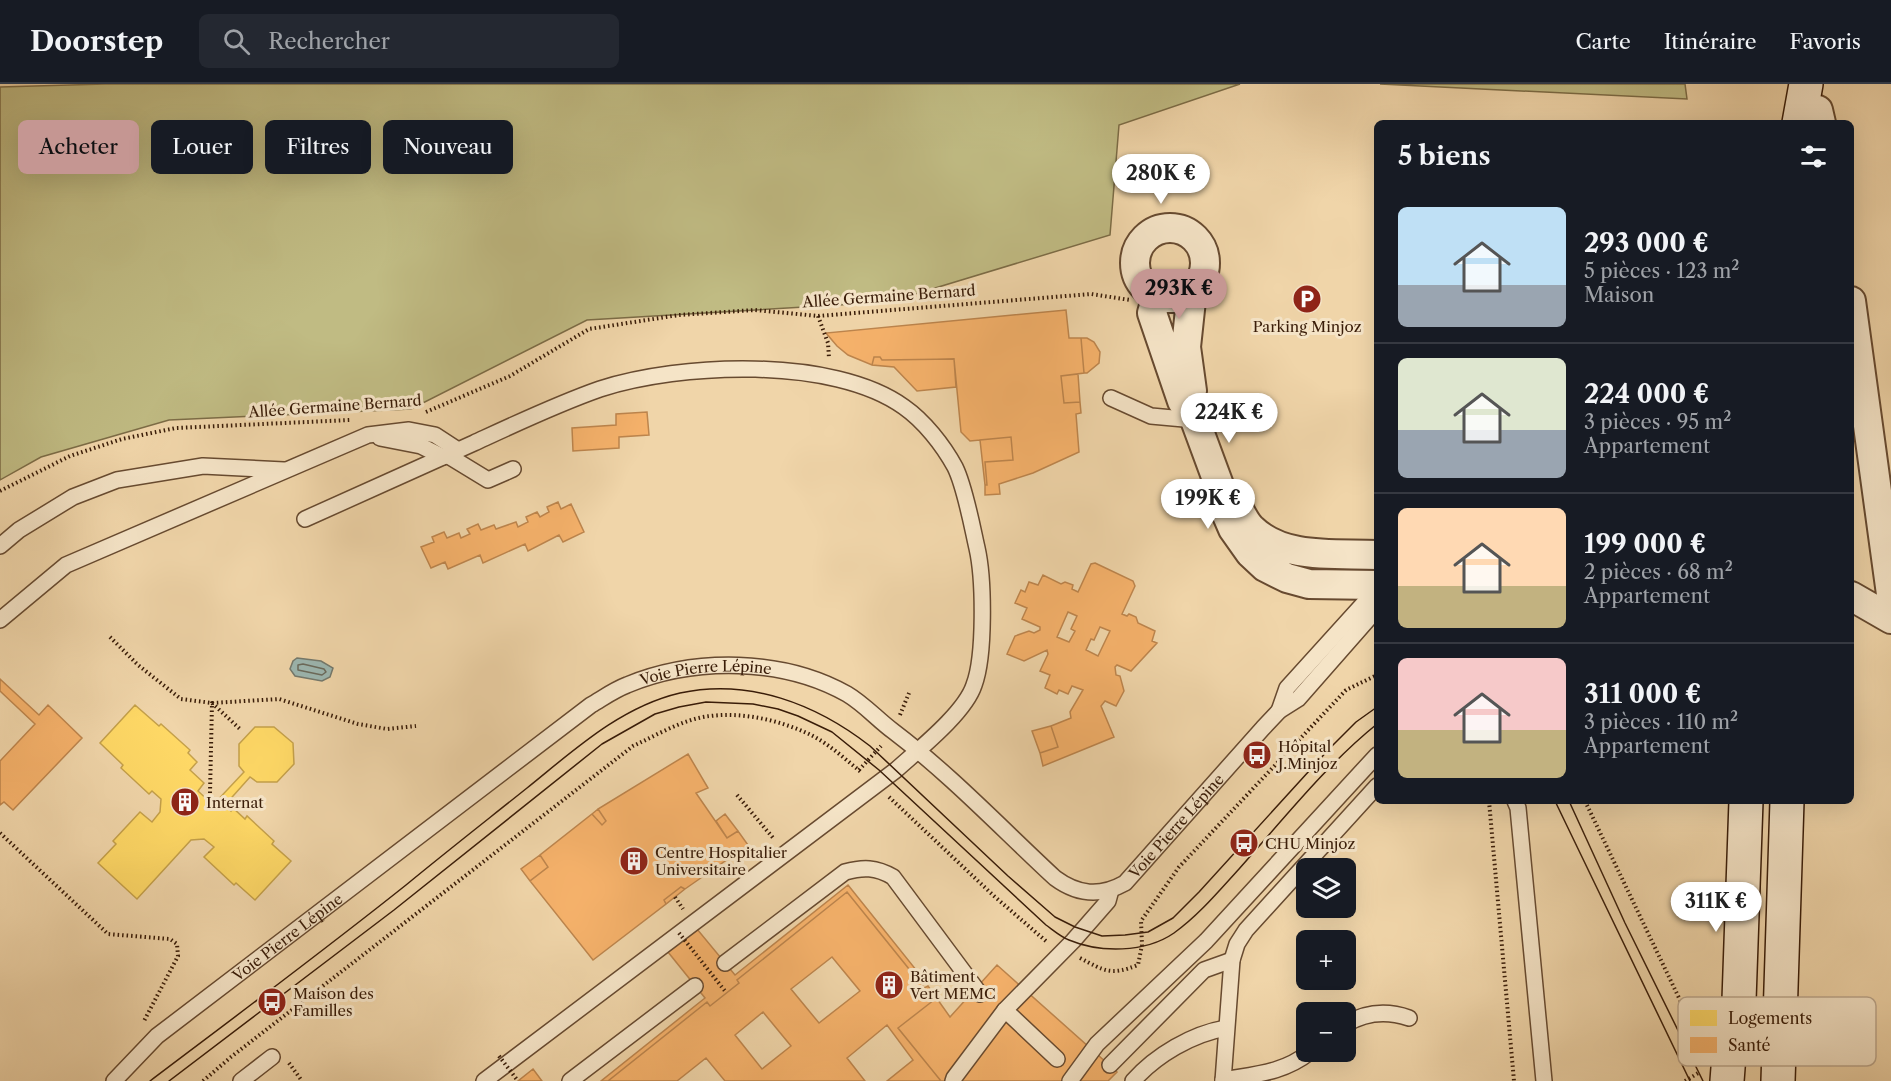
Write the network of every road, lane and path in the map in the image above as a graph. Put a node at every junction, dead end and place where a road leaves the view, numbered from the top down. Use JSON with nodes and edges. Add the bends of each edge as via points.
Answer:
{"nodes":[{"id":1,"x":1192,"y":291,"type":"junction"},
{"id":2,"x":1144,"y":298,"type":"junction"},
{"id":3,"x":818,"y":316,"type":"junction"},
{"id":4,"x":1854,"y":323,"type":"edge"},
{"id":5,"x":831,"y":378,"type":"junction"},
{"id":6,"x":1112,"y":398,"type":"dead end"},
{"id":7,"x":425,"y":413,"type":"dead end"},
{"id":8,"x":354,"y":419,"type":"dead end"},
{"id":9,"x":1195,"y":420,"type":"junction"},
{"id":10,"x":449,"y":454,"type":"junction"},
{"id":11,"x":513,"y":469,"type":"dead end"},
{"id":12,"x":290,"y":470,"type":"junction"},
{"id":13,"x":1219,"y":485,"type":"junction"},
{"id":14,"x":0,"y":491,"type":"edge"},
{"id":15,"x":305,"y":519,"type":"dead end"},
{"id":16,"x":0,"y":546,"type":"edge"},
{"id":17,"x":1374,"y":555,"type":"edge"},
{"id":18,"x":1336,"y":584,"type":"junction"},
{"id":19,"x":1374,"y":585,"type":"edge"},
{"id":20,"x":1891,"y":594,"type":"edge"},
{"id":21,"x":1374,"y":596,"type":"edge"},
{"id":22,"x":1854,"y":598,"type":"edge"},
{"id":23,"x":1356,"y":612,"type":"junction"},
{"id":24,"x":1374,"y":618,"type":"edge"},
{"id":25,"x":1891,"y":619,"type":"edge"},
{"id":26,"x":0,"y":620,"type":"edge"},
{"id":27,"x":110,"y":637,"type":"dead end"},
{"id":28,"x":1374,"y":676,"type":"edge"},
{"id":29,"x":212,"y":703,"type":"junction"},
{"id":30,"x":1279,"y":711,"type":"junction"},
{"id":31,"x":416,"y":726,"type":"dead end"},
{"id":32,"x":241,"y":730,"type":"dead end"},
{"id":33,"x":919,"y":750,"type":"junction"},
{"id":34,"x":1374,"y":758,"type":"edge"},
{"id":35,"x":1364,"y":770,"type":"junction"},
{"id":36,"x":867,"y":776,"type":"dead end"},
{"id":37,"x":1374,"y":789,"type":"edge"},
{"id":38,"x":882,"y":790,"type":"dead end"},
{"id":39,"x":210,"y":794,"type":"dead end"},
{"id":40,"x":737,"y":795,"type":"dead end"},
{"id":41,"x":1489,"y":804,"type":"edge"},
{"id":42,"x":1516,"y":804,"type":"edge"},
{"id":43,"x":1586,"y":804,"type":"edge"},
{"id":44,"x":1746,"y":804,"type":"edge"},
{"id":45,"x":1787,"y":804,"type":"edge"},
{"id":46,"x":1360,"y":805,"type":"junction"},
{"id":47,"x":0,"y":832,"type":"edge"},
{"id":48,"x":785,"y":854,"type":"junction"},
{"id":49,"x":1111,"y":890,"type":"junction"},
{"id":50,"x":675,"y":897,"type":"dead end"},
{"id":51,"x":686,"y":913,"type":"dead end"},
{"id":52,"x":679,"y":933,"type":"junction"},
{"id":53,"x":1051,"y":944,"type":"dead end"},
{"id":54,"x":1072,"y":953,"type":"dead end"},
{"id":55,"x":1232,"y":960,"type":"junction"},
{"id":56,"x":725,"y":963,"type":"dead end"},
{"id":57,"x":695,"y":986,"type":"dead end"},
{"id":58,"x":725,"y":991,"type":"dead end"},
{"id":59,"x":980,"y":994,"type":"dead end"},
{"id":60,"x":1678,"y":997,"type":"edge"},
{"id":61,"x":1739,"y":997,"type":"edge"},
{"id":62,"x":1781,"y":997,"type":"edge"},
{"id":63,"x":1005,"y":1011,"type":"junction"},
{"id":64,"x":1408,"y":1018,"type":"dead end"},
{"id":65,"x":1356,"y":1020,"type":"edge"},
{"id":66,"x":1226,"y":1028,"type":"junction"},
{"id":67,"x":143,"y":1051,"type":"junction"},
{"id":68,"x":272,"y":1057,"type":"dead end"},
{"id":69,"x":1057,"y":1059,"type":"dead end"},
{"id":70,"x":502,"y":1060,"type":"junction"},
{"id":71,"x":1296,"y":1062,"type":"edge"},
{"id":72,"x":1110,"y":1065,"type":"dead end"},
{"id":73,"x":1728,"y":1066,"type":"edge"},
{"id":74,"x":1778,"y":1066,"type":"edge"},
{"id":75,"x":114,"y":1081,"type":"edge"},
{"id":76,"x":203,"y":1081,"type":"edge"},
{"id":77,"x":241,"y":1081,"type":"edge"},
{"id":78,"x":484,"y":1081,"type":"edge"},
{"id":79,"x":518,"y":1081,"type":"edge"},
{"id":80,"x":570,"y":1081,"type":"edge"},
{"id":81,"x":953,"y":1081,"type":"edge"},
{"id":82,"x":1071,"y":1081,"type":"edge"},
{"id":83,"x":1133,"y":1081,"type":"edge"},
{"id":84,"x":1224,"y":1081,"type":"edge"},
{"id":85,"x":1514,"y":1081,"type":"edge"},
{"id":86,"x":1544,"y":1081,"type":"edge"},
{"id":87,"x":1727,"y":1081,"type":"edge"},
{"id":88,"x":1778,"y":1081,"type":"edge"}],
"edges":[{"from":1,"to":2,"type":"street","via":[[1169,298]]},
{"from":1,"to":2,"type":"street","via":[[1204,274],[1203,250],[1188,232],[1165,228],[1144,238],[1138,248],[1135,271],[1148,290]]},
{"from":1,"to":9,"type":"street","via":[[1186,347]]},
{"from":2,"to":3,"type":"path","name":"Allée Germaine Bernard","via":[[1091,294]]},
{"from":2,"to":9,"type":"street","via":[[1182,400]]},
{"from":3,"to":5,"type":"path","via":[[828,343]]},
{"from":3,"to":7,"type":"path","name":"Allée Germaine Bernard","via":[[744,311],[679,315],[589,329],[510,375]]},
{"from":4,"to":20,"type":"street"},
{"from":5,"to":10,"type":"lane","via":[[793,370],[665,374],[602,389]]},
{"from":5,"to":33,"type":"lane","via":[[864,386],[904,407],[935,436],[956,468],[980,559],[979,661],[974,687],[955,715]]},
{"from":6,"to":9,"type":"lane","via":[[1151,416]]},
{"from":8,"to":14,"type":"path","name":"Allée Germaine Bernard","via":[[176,428],[122,439],[70,456]]},
{"from":9,"to":13,"type":"street"},
{"from":10,"to":11,"type":"lane","via":[[488,480]]},
{"from":10,"to":12,"type":"lane","via":[[435,435],[409,430],[368,435]]},
{"from":10,"to":15,"type":"lane"},
{"from":12,"to":16,"type":"lane","via":[[203,466],[117,480],[73,497]]},
{"from":12,"to":26,"type":"lane","via":[[66,565]]},
{"from":13,"to":17,"type":"street","via":[[1251,528],[1271,544],[1294,551]]},
{"from":13,"to":18,"type":"street","via":[[1233,530],[1265,567],[1309,584]]},
{"from":18,"to":19,"type":"street"},
{"from":18,"to":23,"type":"lane"},
{"from":21,"to":23,"type":"lane","name":"Voie Pierre Lépine"},
{"from":22,"to":25,"type":"street"},
{"from":23,"to":30,"type":"lane","name":"Voie Pierre Lépine","via":[[1287,688]]},
{"from":24,"to":30,"type":"lane","name":"Voie Pierre Lépine","via":[[1298,699]]},
{"from":27,"to":29,"type":"path","via":[[181,699]]},
{"from":28,"to":54,"type":"path","via":[[1346,690],[1179,867],[1141,921],[1138,965],[1106,972]]},
{"from":29,"to":31,"type":"path","via":[[279,699],[358,724],[387,729]]},
{"from":29,"to":32,"type":"path"},
{"from":29,"to":39,"type":"path"},
{"from":30,"to":49,"type":"lane","name":"Voie Pierre Lépine","via":[[1142,865],[1125,883]]},
{"from":33,"to":48,"type":"lane"},
{"from":33,"to":49,"type":"lane","name":"Voie Pierre Lépine","via":[[1068,888],[1098,893]]},
{"from":33,"to":67,"type":"lane","name":"Voie Pierre Lépine","via":[[849,695],[811,678],[778,670],[747,666],[689,669],[626,686],[591,705],[166,1029]]},
{"from":34,"to":35,"type":"lane"},
{"from":35,"to":46,"type":"lane","via":[[1358,789]]},
{"from":35,"to":82,"type":"lane","via":[[1212,934],[1097,1044]]},
{"from":36,"to":76,"type":"path","via":[[810,734],[770,720],[709,716],[674,726],[633,746]]},
{"from":37,"to":46,"type":"lane"},
{"from":38,"to":53,"type":"path"},
{"from":40,"to":48,"type":"path"},
{"from":41,"to":85,"type":"path"},
{"from":42,"to":86,"type":"lane"},
{"from":43,"to":60,"type":"path"},
{"from":44,"to":61,"type":"street"},
{"from":45,"to":62,"type":"street"},
{"from":46,"to":55,"type":"lane","via":[[1246,930]]},
{"from":47,"to":67,"type":"path","via":[[108,934],[170,939],[177,944],[178,956],[140,1028],[138,1041]]},
{"from":48,"to":52,"type":"lane"},
{"from":49,"to":63,"type":"lane","via":[[1108,901],[1083,930]]},
{"from":50,"to":51,"type":"path"},
{"from":52,"to":58,"type":"path","bridge":true},
{"from":52,"to":70,"type":"lane"},
{"from":55,"to":66,"type":"lane"},
{"from":55,"to":72,"type":"lane","via":[[1204,970]]},
{"from":56,"to":59,"type":"lane","via":[[845,872],[863,867],[893,877]]},
{"from":57,"to":80,"type":"lane"},
{"from":63,"to":69,"type":"lane"},
{"from":63,"to":81,"type":"lane"},
{"from":64,"to":65,"type":"lane","via":[[1392,1012]]},
{"from":66,"to":83,"type":"lane","via":[[1210,1031],[1170,1050]]},
{"from":66,"to":84,"type":"lane"},
{"from":67,"to":75,"type":"lane","name":"Voie Pierre Lépine"},
{"from":68,"to":77,"type":"lane"},
{"from":70,"to":78,"type":"lane"},
{"from":70,"to":79,"type":"path","bridge":true},
{"from":71,"to":84,"type":"lane"},
{"from":73,"to":87,"type":"street"},
{"from":74,"to":88,"type":"street"}]}
